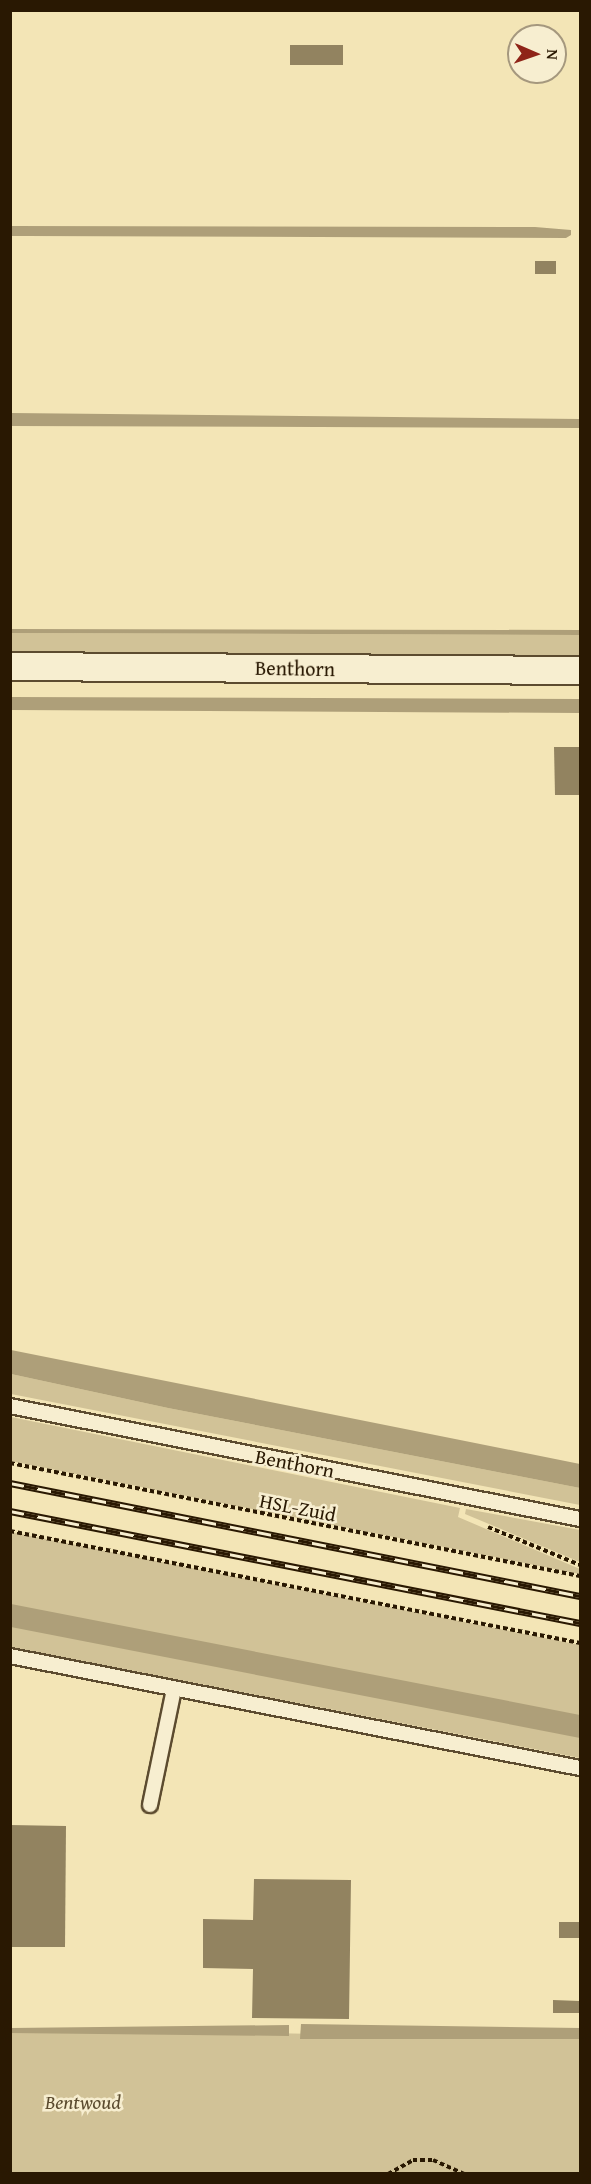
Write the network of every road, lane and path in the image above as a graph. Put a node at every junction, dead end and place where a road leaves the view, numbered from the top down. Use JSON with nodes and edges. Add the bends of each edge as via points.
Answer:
{"nodes":[{"id":1,"x":10,"y":666,"type":"edge"},
{"id":2,"x":580,"y":670,"type":"edge"},
{"id":3,"x":10,"y":1406,"type":"edge"},
{"id":4,"x":10,"y":1463,"type":"edge"},
{"id":5,"x":580,"y":1519,"type":"edge"},
{"id":6,"x":483,"y":1525,"type":"dead end"},
{"id":7,"x":10,"y":1531,"type":"edge"},
{"id":8,"x":580,"y":1564,"type":"edge"},
{"id":9,"x":580,"y":1576,"type":"edge"},
{"id":10,"x":580,"y":1643,"type":"edge"},
{"id":11,"x":10,"y":1656,"type":"edge"},
{"id":12,"x":174,"y":1689,"type":"junction"},
{"id":13,"x":580,"y":1768,"type":"edge"},
{"id":14,"x":150,"y":1805,"type":"dead end"},
{"id":15,"x":388,"y":2174,"type":"edge"},
{"id":16,"x":465,"y":2174,"type":"edge"}],
"edges":[{"from":1,"to":2,"type":"street","name":"Benthorn"},
{"from":3,"to":5,"type":"lane","name":"Benthorn"},
{"from":4,"to":9,"type":"path","name":"HSL-Zuid"},
{"from":6,"to":8,"type":"path"},
{"from":7,"to":10,"type":"path"},
{"from":11,"to":12,"type":"lane"},
{"from":12,"to":13,"type":"lane"},
{"from":12,"to":14,"type":"lane"},
{"from":15,"to":16,"type":"path","via":[[413,2160],[433,2160]]}]}
